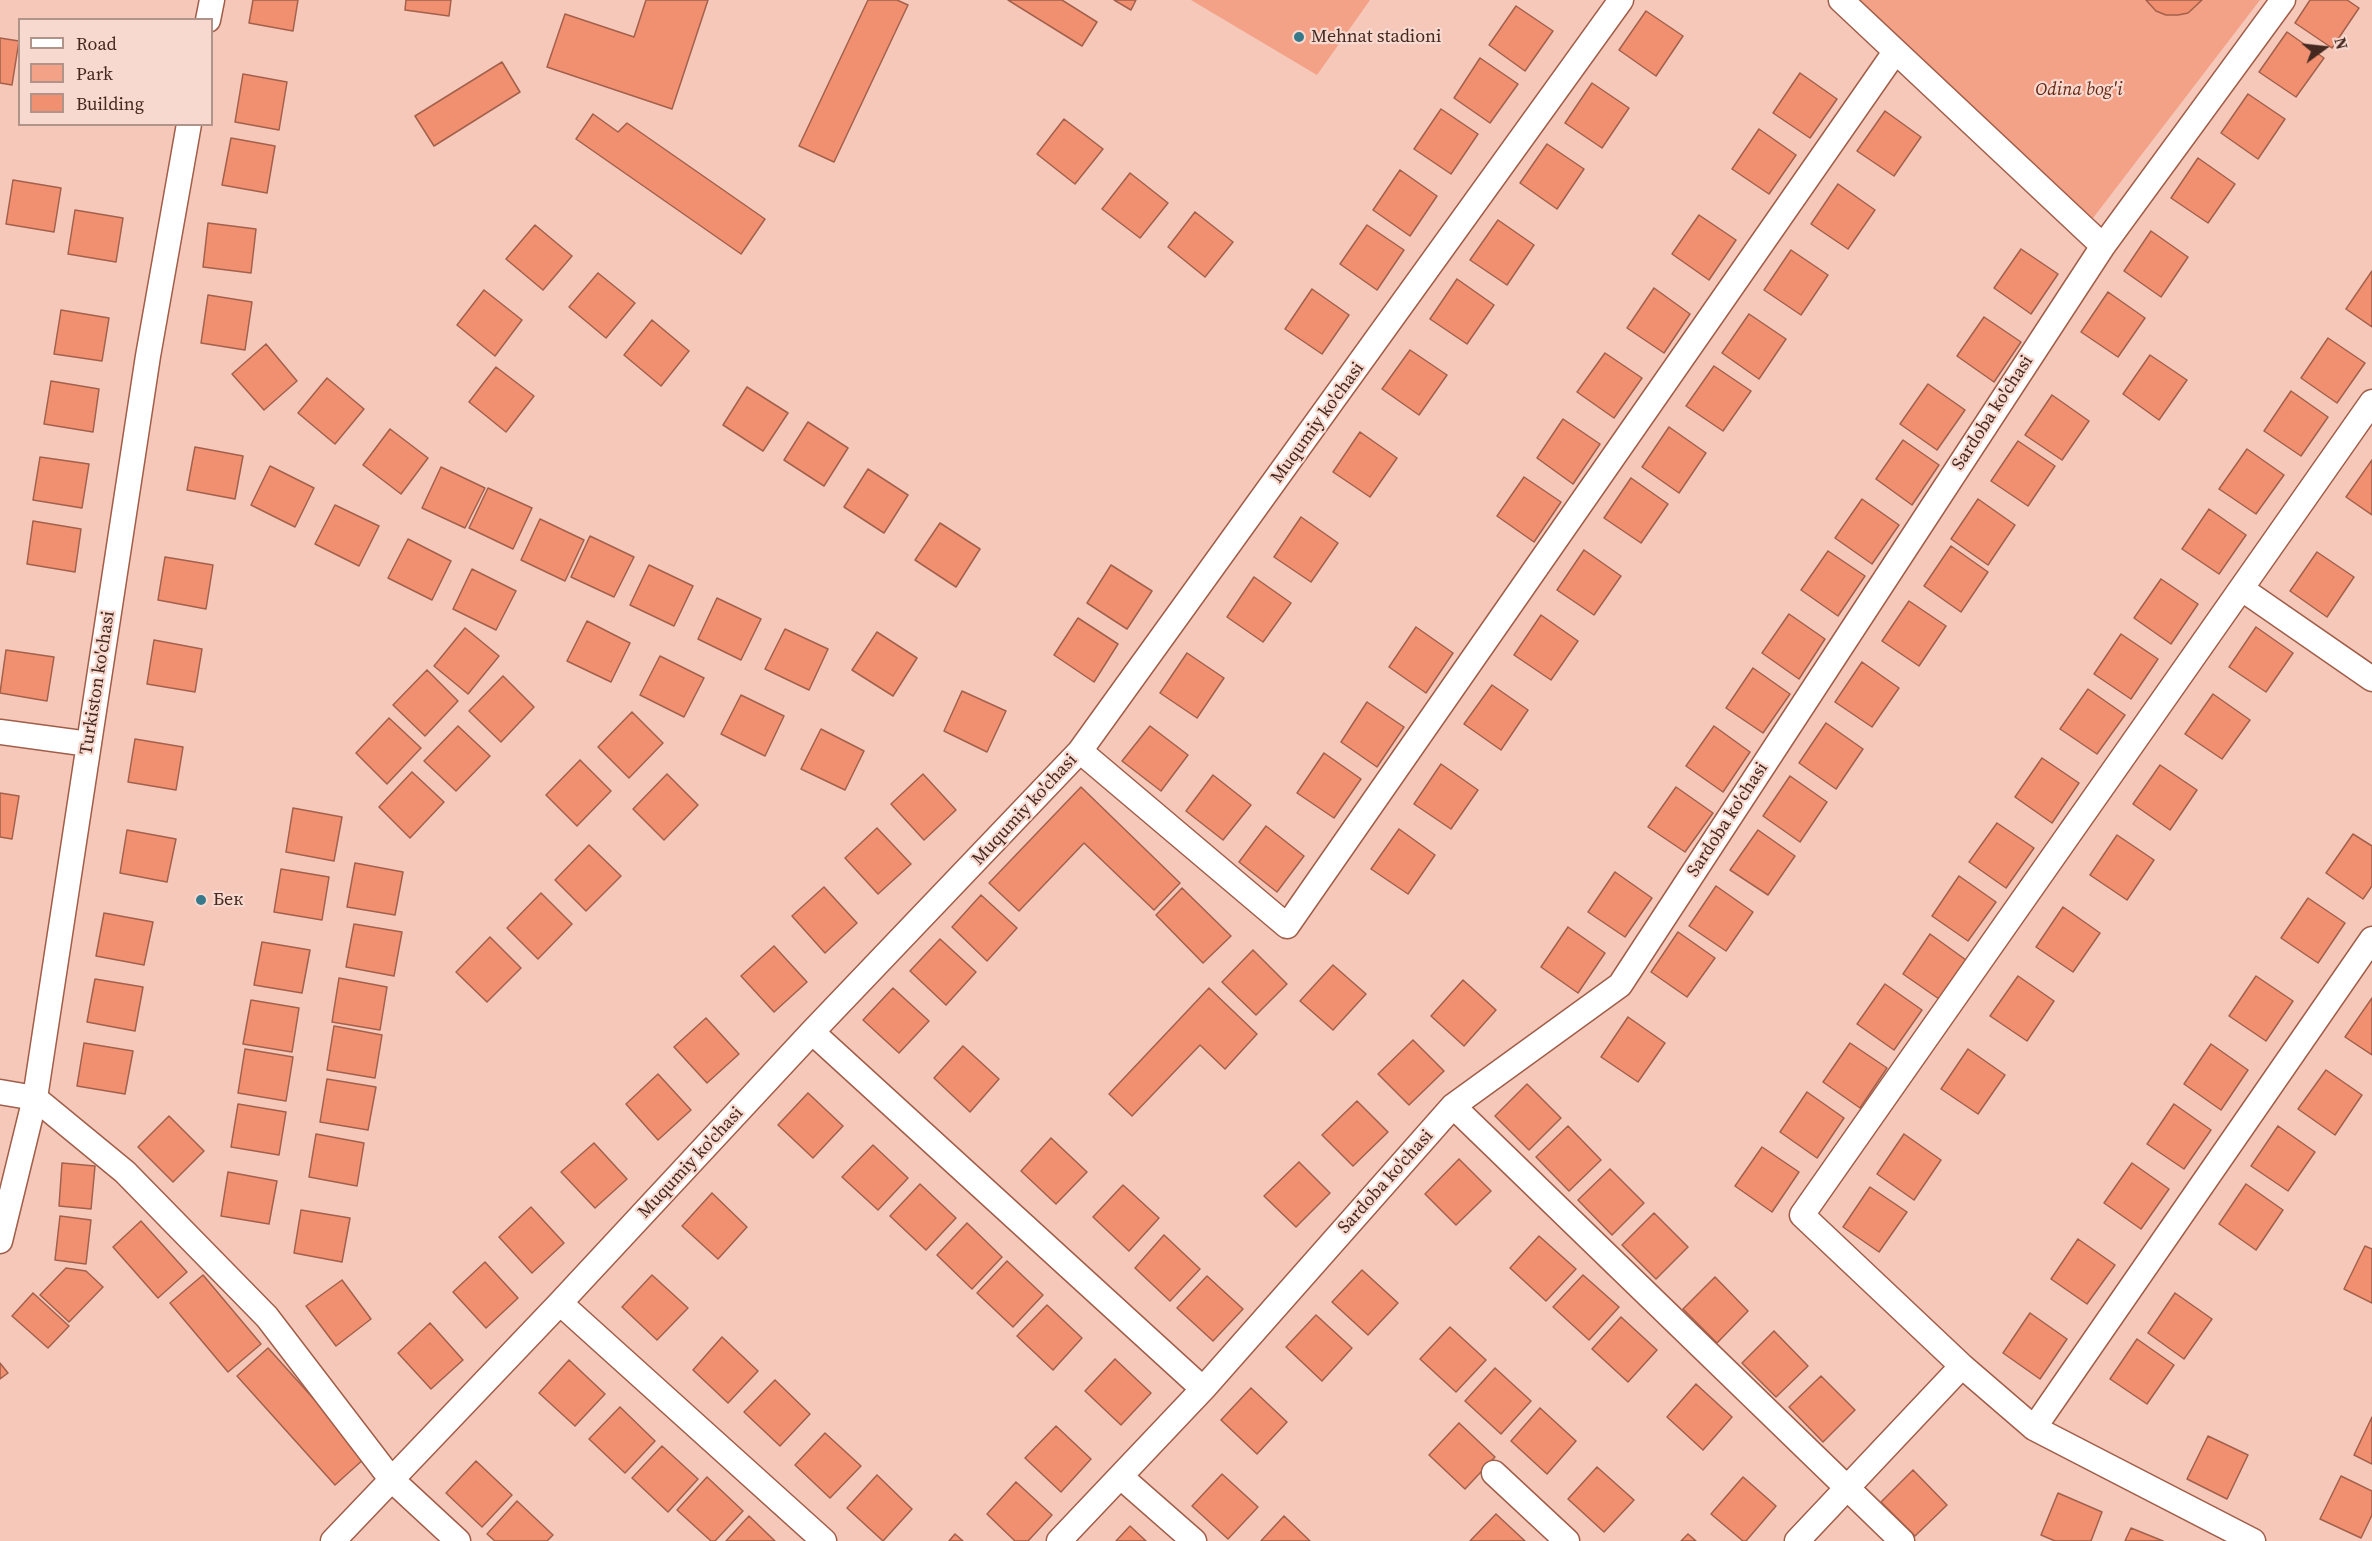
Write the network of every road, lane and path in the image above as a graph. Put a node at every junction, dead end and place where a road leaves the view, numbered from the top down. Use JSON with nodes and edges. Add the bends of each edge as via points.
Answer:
{"nodes":[{"id":1,"x":212,"y":0,"type":"edge"},
{"id":2,"x":1621,"y":0,"type":"edge"},
{"id":3,"x":1841,"y":0,"type":"edge"},
{"id":4,"x":2283,"y":0,"type":"edge"},
{"id":5,"x":208,"y":18,"type":"edge"},
{"id":6,"x":1895,"y":52,"type":"junction"},
{"id":7,"x":189,"y":126,"type":"edge"},
{"id":8,"x":2103,"y":246,"type":"junction"},
{"id":9,"x":2372,"y":402,"type":"edge"},
{"id":10,"x":2242,"y":589,"type":"junction"},
{"id":11,"x":2372,"y":679,"type":"edge"},
{"id":12,"x":0,"y":732,"type":"edge"},
{"id":13,"x":89,"y":744,"type":"junction"},
{"id":14,"x":1080,"y":751,"type":"junction"},
{"id":15,"x":2372,"y":939,"type":"edge"},
{"id":16,"x":812,"y":1032,"type":"junction"},
{"id":17,"x":0,"y":1092,"type":"edge"},
{"id":18,"x":35,"y":1098,"type":"junction"},
{"id":19,"x":1453,"y":1106,"type":"junction"},
{"id":20,"x":0,"y":1240,"type":"edge"},
{"id":21,"x":560,"y":1303,"type":"junction"},
{"id":22,"x":1962,"y":1366,"type":"junction"},
{"id":23,"x":1203,"y":1389,"type":"junction"},
{"id":24,"x":2034,"y":1428,"type":"junction"},
{"id":25,"x":1494,"y":1473,"type":"dead end"},
{"id":26,"x":1121,"y":1477,"type":"junction"},
{"id":27,"x":391,"y":1479,"type":"junction"},
{"id":28,"x":1848,"y":1488,"type":"junction"},
{"id":29,"x":333,"y":1541,"type":"edge"},
{"id":30,"x":458,"y":1541,"type":"edge"},
{"id":31,"x":824,"y":1541,"type":"edge"},
{"id":32,"x":1059,"y":1541,"type":"edge"},
{"id":33,"x":1194,"y":1541,"type":"edge"},
{"id":34,"x":1567,"y":1541,"type":"edge"},
{"id":35,"x":1797,"y":1541,"type":"edge"},
{"id":36,"x":1902,"y":1541,"type":"edge"},
{"id":37,"x":2253,"y":1541,"type":"edge"}],
"edges":[{"from":1,"to":5,"type":"street"},
{"from":2,"to":14,"type":"street","name":"Muqumiy ko'chasi"},
{"from":3,"to":6,"type":"street"},
{"from":4,"to":8,"type":"street","name":"Sardoba ko'chasi"},
{"from":6,"to":8,"type":"street"},
{"from":6,"to":14,"type":"street","via":[[1287,926]]},
{"from":7,"to":13,"type":"street","name":"Turkiston ko'chasi","via":[[148,356]]},
{"from":8,"to":19,"type":"street","name":"Sardoba ko'chasi","via":[[1620,985]]},
{"from":9,"to":10,"type":"street"},
{"from":10,"to":11,"type":"street"},
{"from":10,"to":22,"type":"street","via":[[1802,1215]]},
{"from":12,"to":13,"type":"street"},
{"from":13,"to":18,"type":"street","name":"Turkiston ko'chasi"},
{"from":14,"to":16,"type":"street","name":"Muqumiy ko'chasi"},
{"from":15,"to":24,"type":"street"},
{"from":16,"to":21,"type":"street","name":"Muqumiy ko'chasi"},
{"from":16,"to":23,"type":"street"},
{"from":17,"to":18,"type":"street"},
{"from":18,"to":20,"type":"street","name":"Turkiston ko'chasi"},
{"from":18,"to":27,"type":"street","via":[[125,1172],[267,1317]]},
{"from":19,"to":23,"type":"street","name":"Sardoba ko'chasi"},
{"from":19,"to":28,"type":"street"},
{"from":21,"to":27,"type":"street","name":"Muqumiy ko'chasi"},
{"from":21,"to":31,"type":"street"},
{"from":22,"to":24,"type":"street"},
{"from":22,"to":28,"type":"street"},
{"from":23,"to":26,"type":"street","name":"Sardoba ko'chasi"},
{"from":24,"to":37,"type":"street"},
{"from":25,"to":34,"type":"street"},
{"from":26,"to":32,"type":"street","name":"Sardoba ko'chasi"},
{"from":26,"to":33,"type":"street"},
{"from":27,"to":29,"type":"street","name":"Muqumiy ko'chasi"},
{"from":27,"to":30,"type":"street"},
{"from":28,"to":35,"type":"street"},
{"from":28,"to":36,"type":"street"}]}
